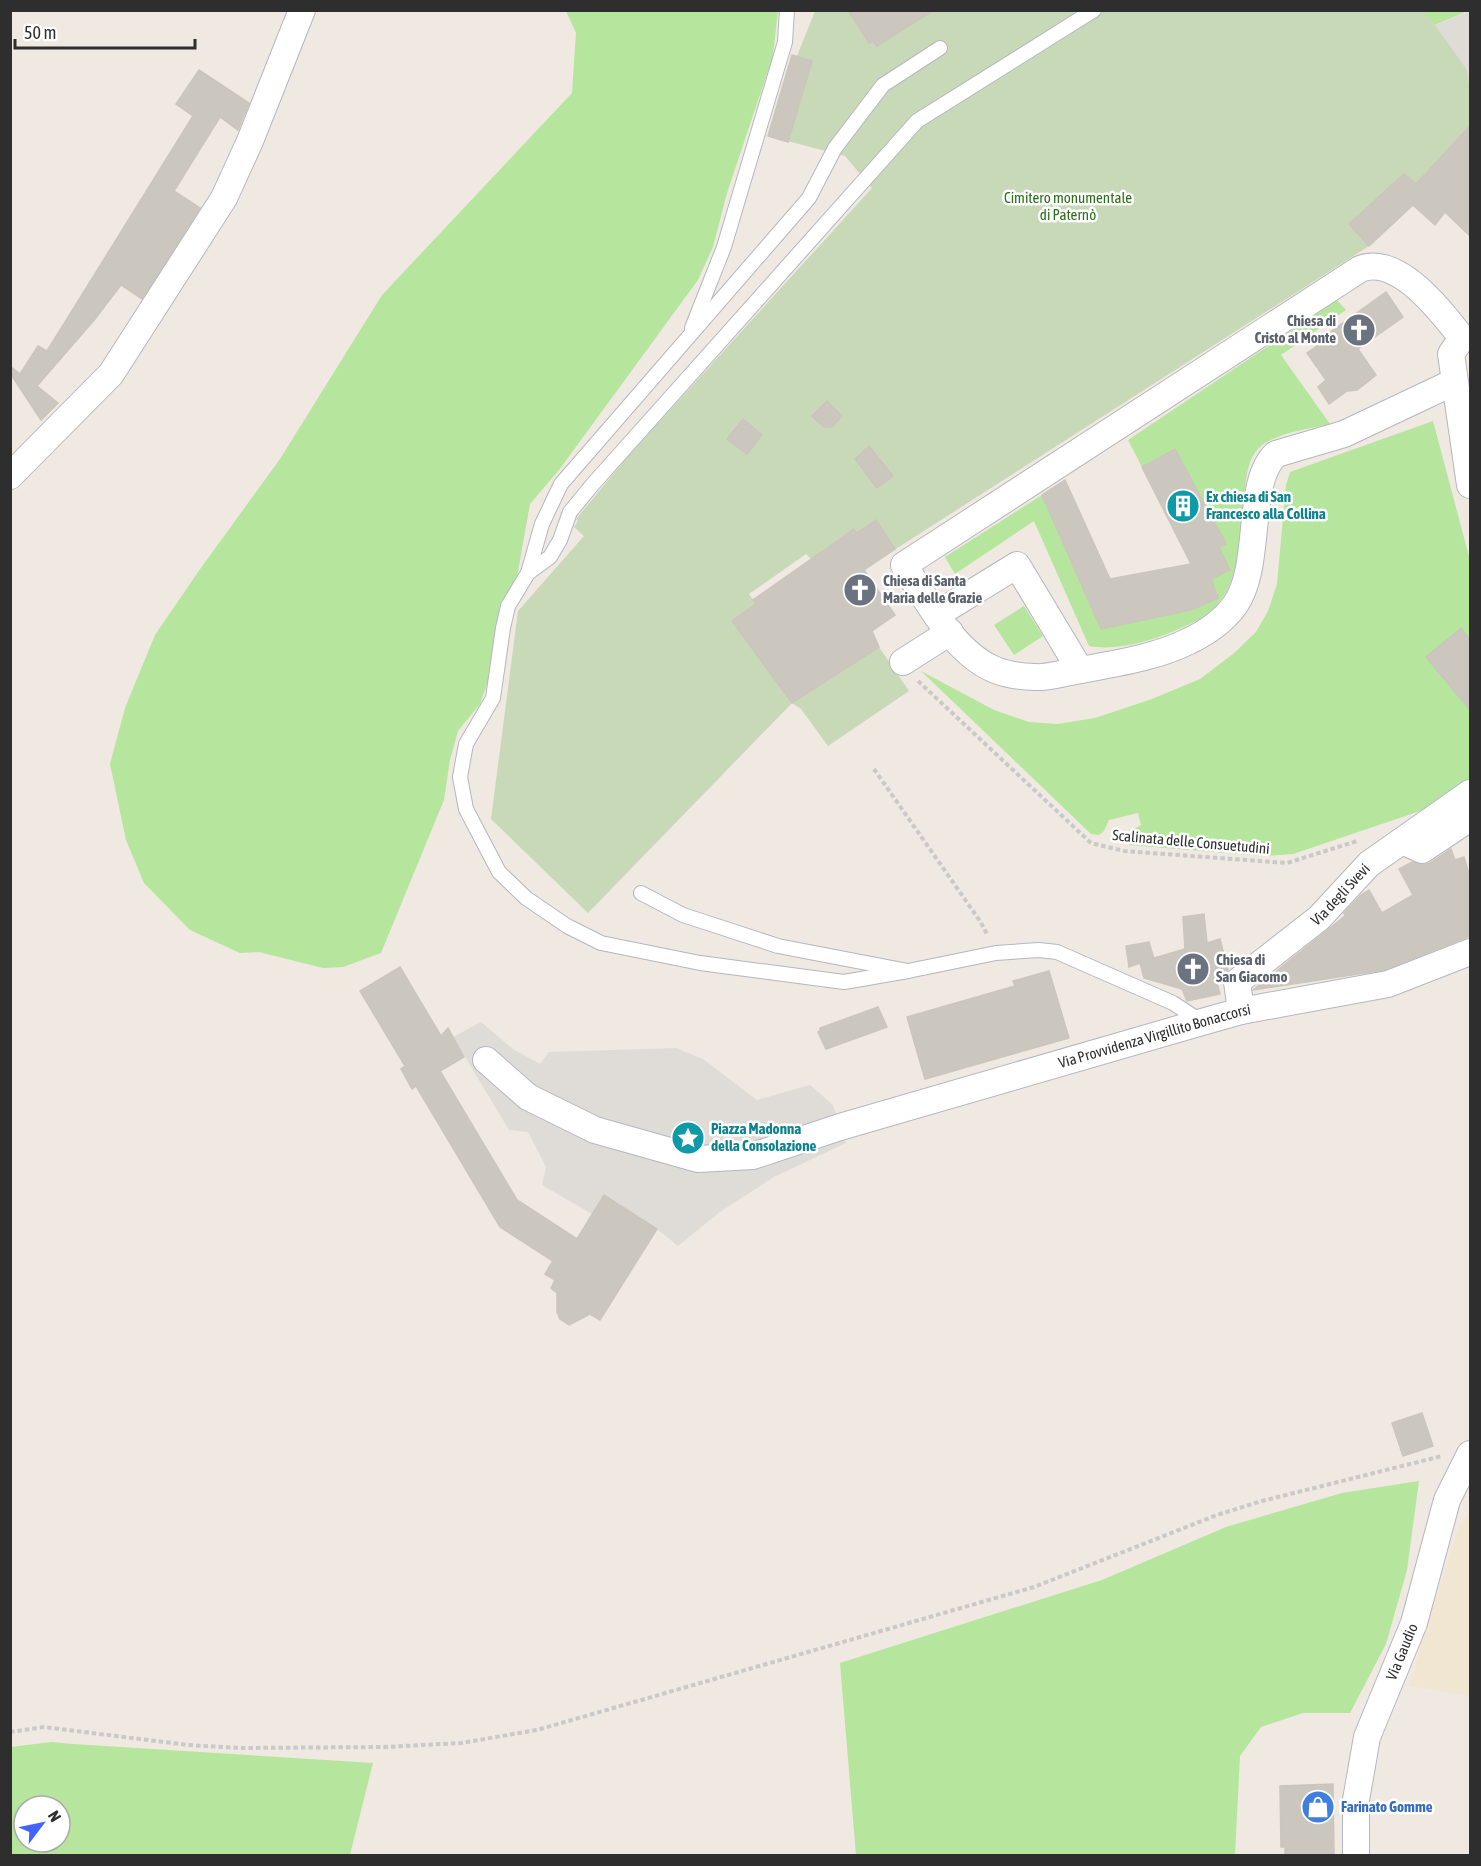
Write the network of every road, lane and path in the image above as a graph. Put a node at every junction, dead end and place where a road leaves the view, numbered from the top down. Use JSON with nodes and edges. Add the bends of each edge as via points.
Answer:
{"nodes":[{"id":1,"x":302,"y":10,"type":"edge"},
{"id":2,"x":786,"y":10,"type":"edge"},
{"id":3,"x":1094,"y":10,"type":"edge"},
{"id":4,"x":940,"y":48,"type":"dead end"},
{"id":5,"x":1466,"y":337,"type":"edge"},
{"id":6,"x":687,"y":338,"type":"junction"},
{"id":7,"x":1455,"y":382,"type":"junction"},
{"id":8,"x":10,"y":476,"type":"edge"},
{"id":9,"x":1470,"y":476,"type":"edge"},
{"id":10,"x":528,"y":573,"type":"junction"},
{"id":11,"x":943,"y":623,"type":"junction"},
{"id":12,"x":903,"y":662,"type":"joint"},
{"id":13,"x":1080,"y":670,"type":"junction"},
{"id":14,"x":874,"y":769,"type":"dead end"},
{"id":15,"x":1470,"y":793,"type":"edge"},
{"id":16,"x":1470,"y":818,"type":"edge"},
{"id":17,"x":1362,"y":839,"type":"dead end"},
{"id":18,"x":1402,"y":841,"type":"junction"},
{"id":19,"x":641,"y":893,"type":"dead end"},
{"id":20,"x":1470,"y":952,"type":"edge"},
{"id":21,"x":996,"y":953,"type":"junction"},
{"id":22,"x":908,"y":971,"type":"junction"},
{"id":23,"x":1241,"y":1011,"type":"junction"},
{"id":24,"x":1202,"y":1022,"type":"junction"},
{"id":25,"x":486,"y":1060,"type":"dead end"},
{"id":26,"x":1461,"y":1454,"type":"edge"},
{"id":27,"x":1470,"y":1485,"type":"edge"},
{"id":28,"x":1447,"y":1500,"type":"junction"},
{"id":29,"x":10,"y":1732,"type":"edge"},
{"id":30,"x":1356,"y":1856,"type":"edge"}],
"edges":[{"from":1,"to":8,"type":"street","via":[[224,198],[111,374]]},
{"from":2,"to":6,"type":"lane","via":[[785,42],[727,236]]},
{"from":3,"to":10,"type":"lane","via":[[917,121],[592,484],[570,512],[549,557]]},
{"from":4,"to":6,"type":"lane","via":[[883,85],[835,148],[809,198]]},
{"from":5,"to":7,"type":"street","via":[[1451,354]]},
{"from":5,"to":11,"type":"street","via":[[1409,281],[1383,269],[1360,269],[904,565]]},
{"from":6,"to":10,"type":"lane","via":[[561,484],[542,524]]},
{"from":7,"to":9,"type":"street"},
{"from":7,"to":13,"type":"street","via":[[1344,434],[1276,454],[1260,484],[1251,562],[1235,604],[1217,623],[1189,642],[1149,656]]},
{"from":10,"to":22,"type":"lane","via":[[508,606],[493,698],[466,744],[460,777],[466,809],[499,872],[526,898],[601,943],[700,963],[844,982]]},
{"from":11,"to":12,"type":"street"},
{"from":11,"to":13,"type":"street","via":[[963,648],[990,668],[1037,678]]},
{"from":11,"to":13,"type":"street","via":[[1017,565]]},
{"from":12,"to":17,"type":"path","name":"Scalinata delle Consuetudini","via":[[918,682],[1091,843],[1124,851],[1287,863]]},
{"from":14,"to":21,"type":"path","via":[[980,921]]},
{"from":15,"to":18,"type":"street","name":"Via degli Svevi"},
{"from":16,"to":18,"type":"street","via":[[1422,850]]},
{"from":18,"to":23,"type":"street","name":"Via degli Svevi","via":[[1369,864],[1319,918],[1238,982]]},
{"from":19,"to":22,"type":"lane","via":[[683,915],[778,946]]},
{"from":20,"to":23,"type":"street","name":"Via Provvidenza Virgillito Bonaccorsi","via":[[1388,984]]},
{"from":21,"to":22,"type":"lane"},
{"from":21,"to":24,"type":"lane","via":[[1057,952],[1173,1003]]},
{"from":23,"to":24,"type":"street","name":"Via Provvidenza Virgillito Bonaccorsi"},
{"from":24,"to":25,"type":"street","name":"Via Provvidenza Virgillito Bonaccorsi","via":[[753,1156],[698,1159],[595,1130],[528,1097]]},
{"from":26,"to":28,"type":"street","name":"Via Gaudio"},
{"from":26,"to":29,"type":"path","via":[[1262,1501],[1034,1587],[537,1730],[461,1743],[241,1748],[44,1727]]},
{"from":27,"to":28,"type":"street"},
{"from":28,"to":30,"type":"street","name":"Via Gaudio","via":[[1414,1623],[1367,1737],[1356,1800]]}]}
